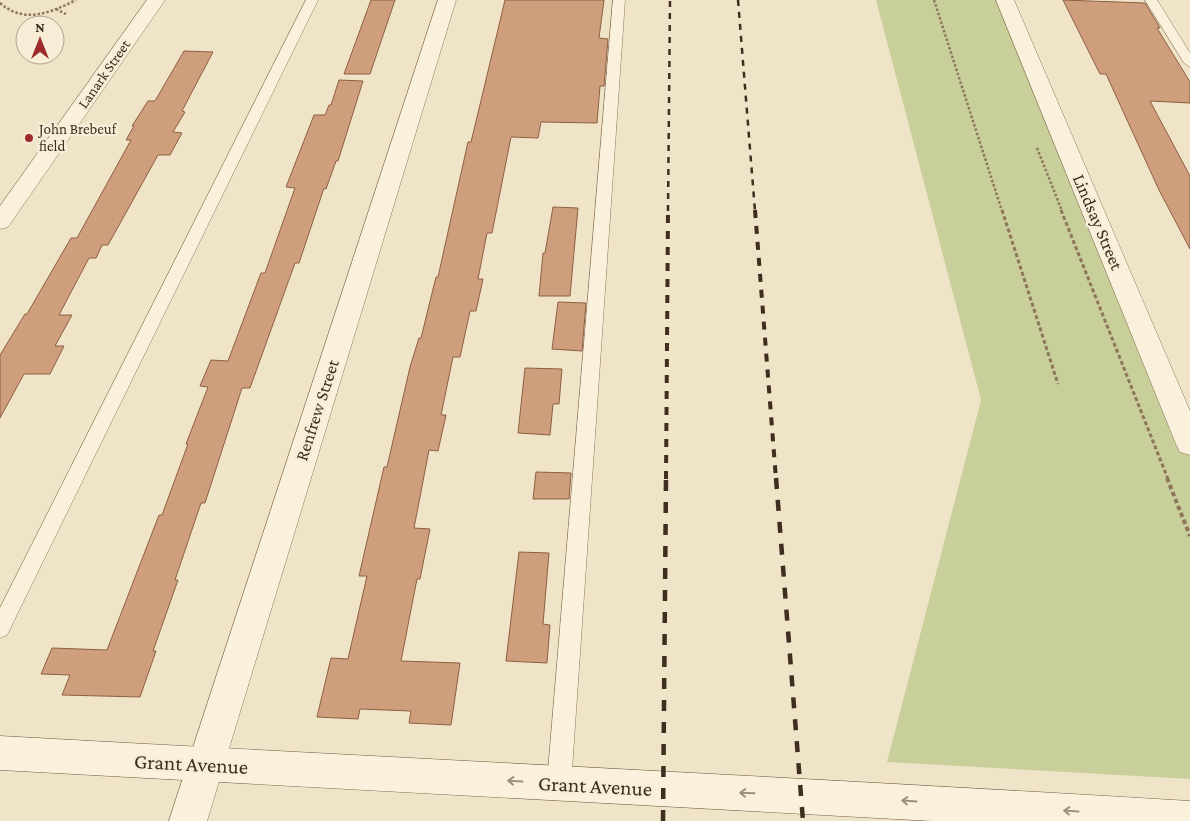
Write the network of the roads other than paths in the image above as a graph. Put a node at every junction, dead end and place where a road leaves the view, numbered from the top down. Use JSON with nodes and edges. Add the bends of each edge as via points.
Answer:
{"nodes":[{"id":1,"x":156,"y":0,"type":"edge"},
{"id":2,"x":312,"y":0,"type":"edge"},
{"id":3,"x":447,"y":0,"type":"edge"},
{"id":4,"x":619,"y":0,"type":"edge"},
{"id":5,"x":1005,"y":0,"type":"edge"},
{"id":6,"x":1151,"y":0,"type":"edge"},
{"id":7,"x":1190,"y":63,"type":"edge"},
{"id":8,"x":0,"y":222,"type":"edge"},
{"id":9,"x":1190,"y":444,"type":"edge"},
{"id":10,"x":0,"y":630,"type":"edge"},
{"id":11,"x":0,"y":753,"type":"edge"},
{"id":12,"x":204,"y":765,"type":"junction"},
{"id":13,"x":559,"y":784,"type":"junction"},
{"id":14,"x":1190,"y":819,"type":"edge"},
{"id":15,"x":188,"y":821,"type":"edge"}],
"edges":[{"from":1,"to":8,"type":"street","name":"Lanark Street"},
{"from":2,"to":10,"type":"lane"},
{"from":3,"to":12,"type":"street","name":"Renfrew Street"},
{"from":4,"to":13,"type":"lane"},
{"from":5,"to":9,"type":"street","name":"Lindsay Street"},
{"from":6,"to":7,"type":"lane"},
{"from":11,"to":12,"type":"street","name":"Grant Avenue"},
{"from":13,"to":12,"type":"street","name":"Grant Avenue","one_way":true},
{"from":12,"to":15,"type":"street","name":"Renfrew Street"},
{"from":14,"to":13,"type":"street","name":"Grant Avenue","one_way":true}]}
